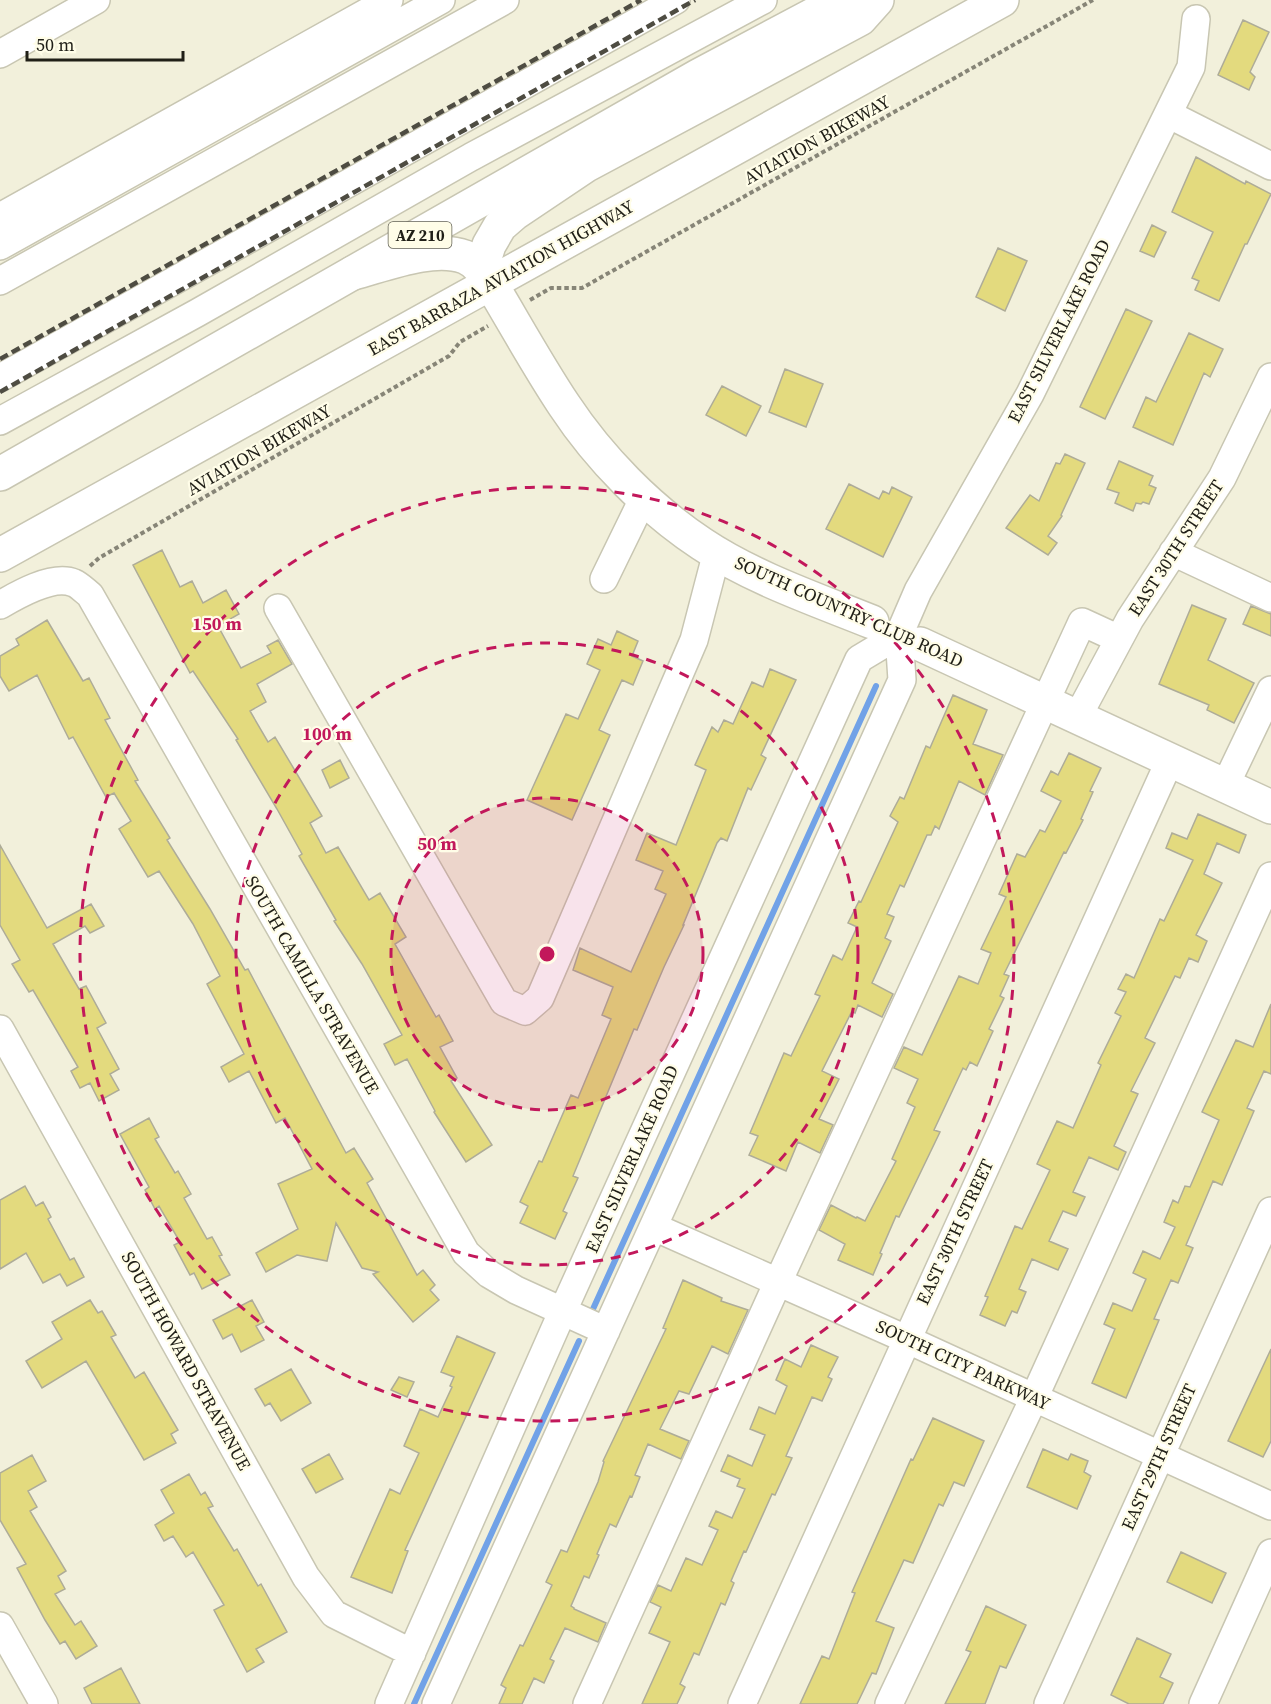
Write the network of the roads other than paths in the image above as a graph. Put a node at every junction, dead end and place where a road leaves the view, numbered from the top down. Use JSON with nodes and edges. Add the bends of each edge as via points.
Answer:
{"nodes":[{"id":1,"x":96,"y":0,"type":"edge"},
{"id":2,"x":389,"y":0,"type":"edge"},
{"id":3,"x":441,"y":0,"type":"edge"},
{"id":4,"x":505,"y":0,"type":"edge"},
{"id":5,"x":676,"y":0,"type":"edge"},
{"id":6,"x":763,"y":0,"type":"edge"},
{"id":7,"x":841,"y":0,"type":"edge"},
{"id":8,"x":877,"y":0,"type":"edge"},
{"id":9,"x":1002,"y":0,"type":"edge"},
{"id":10,"x":1196,"y":19,"type":"dead end"},
{"id":11,"x":0,"y":54,"type":"edge"},
{"id":12,"x":1168,"y":114,"type":"junction"},
{"id":13,"x":1271,"y":166,"type":"edge"},
{"id":14,"x":0,"y":217,"type":"edge"},
{"id":15,"x":0,"y":246,"type":"edge"},
{"id":16,"x":353,"y":273,"type":"junction"},
{"id":17,"x":0,"y":281,"type":"edge"},
{"id":18,"x":491,"y":284,"type":"junction"},
{"id":19,"x":1271,"y":377,"type":"edge"},
{"id":20,"x":0,"y":378,"type":"edge"},
{"id":21,"x":1265,"y":407,"type":"edge"},
{"id":22,"x":0,"y":421,"type":"edge"},
{"id":23,"x":0,"y":474,"type":"edge"},
{"id":24,"x":644,"y":497,"type":"junction"},
{"id":25,"x":717,"y":552,"type":"junction"},
{"id":26,"x":1173,"y":552,"type":"junction"},
{"id":27,"x":0,"y":555,"type":"edge"},
{"id":28,"x":603,"y":579,"type":"dead end"},
{"id":29,"x":1271,"y":598,"type":"edge"},
{"id":30,"x":0,"y":605,"type":"edge"},
{"id":31,"x":278,"y":608,"type":"dead end"},
{"id":32,"x":897,"y":634,"type":"junction"},
{"id":33,"x":1119,"y":639,"type":"junction"},
{"id":34,"x":1271,"y":690,"type":"edge"},
{"id":35,"x":1045,"y":701,"type":"junction"},
{"id":36,"x":1078,"y":716,"type":"junction"},
{"id":37,"x":1170,"y":760,"type":"junction"},
{"id":38,"x":1225,"y":786,"type":"junction"},
{"id":39,"x":1271,"y":807,"type":"edge"},
{"id":40,"x":1271,"y":876,"type":"edge"},
{"id":41,"x":0,"y":1029,"type":"edge"},
{"id":42,"x":1271,"y":1211,"type":"edge"},
{"id":43,"x":654,"y":1227,"type":"junction"},
{"id":44,"x":778,"y":1282,"type":"junction"},
{"id":45,"x":563,"y":1311,"type":"junction"},
{"id":46,"x":606,"y":1331,"type":"junction"},
{"id":47,"x":906,"y":1339,"type":"junction"},
{"id":48,"x":1034,"y":1398,"type":"junction"},
{"id":49,"x":1160,"y":1455,"type":"junction"},
{"id":50,"x":1271,"y":1506,"type":"edge"},
{"id":51,"x":1271,"y":1554,"type":"edge"},
{"id":52,"x":0,"y":1626,"type":"edge"},
{"id":53,"x":412,"y":1653,"type":"junction"},
{"id":54,"x":44,"y":1704,"type":"edge"},
{"id":55,"x":389,"y":1704,"type":"edge"},
{"id":56,"x":436,"y":1704,"type":"edge"},
{"id":57,"x":587,"y":1704,"type":"edge"},
{"id":58,"x":742,"y":1704,"type":"edge"},
{"id":59,"x":889,"y":1704,"type":"edge"},
{"id":60,"x":1048,"y":1704,"type":"edge"},
{"id":61,"x":1203,"y":1704,"type":"edge"}],
"edges":[{"from":1,"to":11,"type":"street"},
{"from":2,"to":14,"type":"street"},
{"from":3,"to":15,"type":"street"},
{"from":4,"to":17,"type":"street"},
{"from":5,"to":20,"type":"street"},
{"from":6,"to":22,"type":"street","via":[[471,157]]},
{"from":7,"to":16,"type":"main road","number":"AZ 210","via":[[698,76]]},
{"from":8,"to":18,"type":"main road","via":[[860,19],[585,166],[515,213],[500,226],[489,245],[484,261]]},
{"from":9,"to":18,"type":"main road","name":"EAST BARRAZA AVIATION HIGHWAY"},
{"from":10,"to":12,"type":"street","name":"EAST SILVERLAKE ROAD","via":[[1191,67]]},
{"from":12,"to":13,"type":"street"},
{"from":12,"to":32,"type":"street","name":"EAST SILVERLAKE ROAD","via":[[1030,394]]},
{"from":16,"to":18,"type":"main road","via":[[433,254],[465,257],[479,267]]},
{"from":16,"to":23,"type":"main road","number":"AZ 210"},
{"from":18,"to":24,"type":"main road","name":"SOUTH COUNTRY CLUB ROAD","via":[[564,406],[595,447]]},
{"from":18,"to":27,"type":"main road","name":"EAST BARRAZA AVIATION HIGHWAY"},
{"from":19,"to":21,"type":"street","name":"EAST 30TH STREET"},
{"from":21,"to":26,"type":"street","name":"EAST 30TH STREET"},
{"from":24,"to":25,"type":"main road","name":"SOUTH COUNTRY CLUB ROAD"},
{"from":24,"to":28,"type":"street"},
{"from":25,"to":31,"type":"street","via":[[694,640],[540,998],[525,1011],[504,1002]]},
{"from":25,"to":32,"type":"main road","name":"SOUTH COUNTRY CLUB ROAD","via":[[772,581]]},
{"from":26,"to":29,"type":"street"},
{"from":26,"to":33,"type":"street","name":"EAST 30TH STREET"},
{"from":30,"to":45,"type":"street","name":"SOUTH CAMILLA STRAVENUE","via":[[51,582],[72,582],[90,595],[466,1254],[507,1285]]},
{"from":32,"to":35,"type":"main road","name":"SOUTH COUNTRY CLUB ROAD"},
{"from":32,"to":43,"type":"street","name":"EAST SILVERLAKE ROAD","via":[[902,680]]},
{"from":32,"to":45,"type":"street","name":"EAST SILVERLAKE ROAD","via":[[859,659]]},
{"from":33,"to":35,"type":"street","via":[[1082,622]]},
{"from":33,"to":36,"type":"street","name":"EAST 30TH STREET"},
{"from":34,"to":38,"type":"street"},
{"from":35,"to":36,"type":"main road","name":"SOUTH COUNTRY CLUB ROAD"},
{"from":35,"to":44,"type":"street"},
{"from":36,"to":37,"type":"main road","name":"SOUTH COUNTRY CLUB ROAD"},
{"from":37,"to":38,"type":"main road","name":"SOUTH COUNTRY CLUB ROAD"},
{"from":37,"to":47,"type":"street","name":"EAST 30TH STREET"},
{"from":38,"to":39,"type":"main road","name":"SOUTH COUNTRY CLUB ROAD"},
{"from":40,"to":48,"type":"street"},
{"from":41,"to":53,"type":"street","name":"SOUTH HOWARD STRAVENUE","via":[[306,1577],[334,1614]]},
{"from":42,"to":49,"type":"street","name":"EAST 29TH STREET"},
{"from":43,"to":44,"type":"street","name":"SOUTH CITY PARKWAY"},
{"from":43,"to":46,"type":"street","name":"EAST SILVERLAKE ROAD"},
{"from":44,"to":47,"type":"street","name":"SOUTH CITY PARKWAY"},
{"from":44,"to":57,"type":"street"},
{"from":45,"to":46,"type":"street","name":"SOUTH CAMILLA STRAVENUE"},
{"from":45,"to":53,"type":"street","name":"EAST SILVERLAKE ROAD"},
{"from":46,"to":56,"type":"street","name":"EAST SILVERLAKE ROAD"},
{"from":47,"to":48,"type":"street","name":"SOUTH CITY PARKWAY"},
{"from":47,"to":58,"type":"street","name":"EAST 30TH STREET"},
{"from":48,"to":49,"type":"street","name":"SOUTH CITY PARKWAY"},
{"from":48,"to":59,"type":"street"},
{"from":49,"to":50,"type":"street","name":"SOUTH CITY PARKWAY"},
{"from":49,"to":60,"type":"street","name":"EAST 29TH STREET"},
{"from":51,"to":61,"type":"street"},
{"from":52,"to":54,"type":"street"},
{"from":53,"to":55,"type":"street","name":"EAST SILVERLAKE ROAD"}]}
